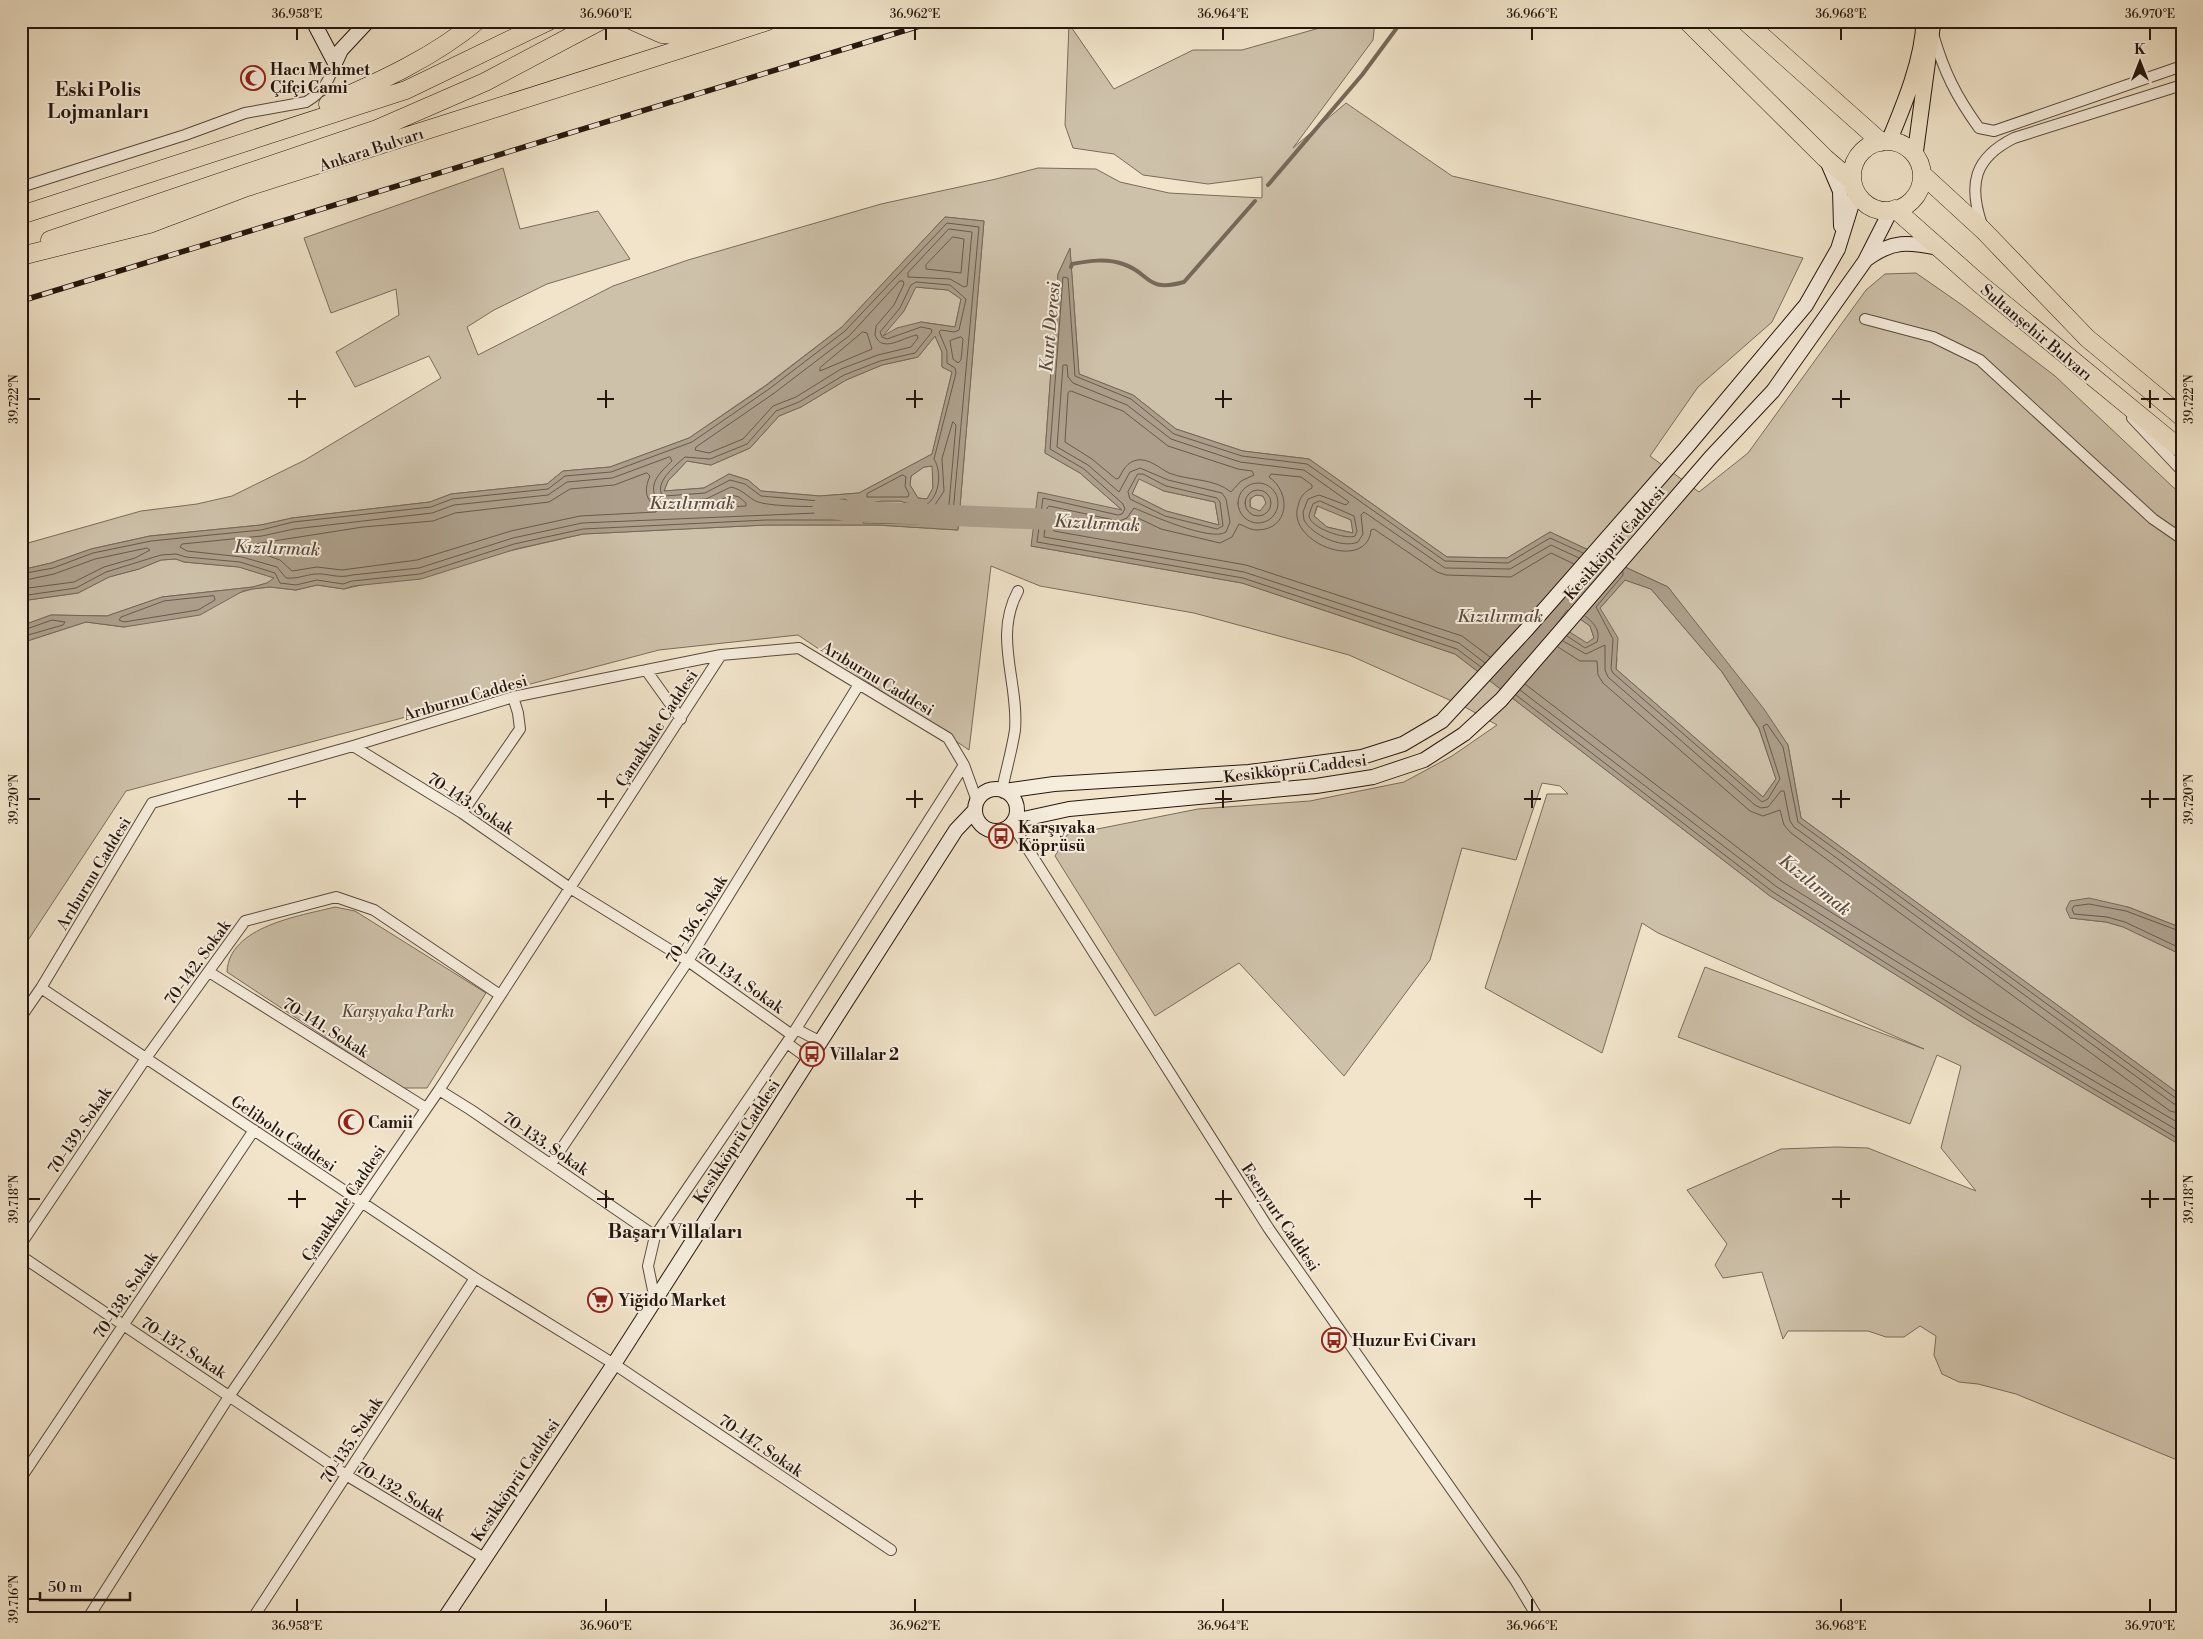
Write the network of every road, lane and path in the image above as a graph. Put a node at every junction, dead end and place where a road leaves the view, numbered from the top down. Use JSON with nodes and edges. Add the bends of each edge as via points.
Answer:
{"nodes":[{"id":1,"x":313,"y":21,"type":"edge"},
{"id":2,"x":368,"y":21,"type":"edge"},
{"id":3,"x":477,"y":21,"type":"edge"},
{"id":4,"x":549,"y":21,"type":"edge"},
{"id":5,"x":600,"y":21,"type":"edge"},
{"id":6,"x":633,"y":21,"type":"edge"},
{"id":7,"x":768,"y":21,"type":"edge"},
{"id":8,"x":1687,"y":21,"type":"edge"},
{"id":9,"x":1745,"y":21,"type":"edge"},
{"id":10,"x":1924,"y":21,"type":"edge"},
{"id":11,"x":1933,"y":27,"type":"edge"},
{"id":12,"x":719,"y":37,"type":"junction"},
{"id":13,"x":335,"y":63,"type":"junction"},
{"id":14,"x":2182,"y":66,"type":"edge"},
{"id":15,"x":2182,"y":85,"type":"edge"},
{"id":16,"x":2037,"y":118,"type":"junction"},
{"id":17,"x":2042,"y":130,"type":"junction"},
{"id":18,"x":1885,"y":141,"type":"junction"},
{"id":19,"x":228,"y":148,"type":"junction"},
{"id":20,"x":1915,"y":155,"type":"junction"},
{"id":21,"x":1825,"y":158,"type":"junction"},
{"id":22,"x":1922,"y":174,"type":"junction"},
{"id":23,"x":21,"y":186,"type":"edge"},
{"id":24,"x":1854,"y":186,"type":"junction"},
{"id":25,"x":1893,"y":210,"type":"junction"},
{"id":26,"x":21,"y":216,"type":"edge"},
{"id":27,"x":1983,"y":230,"type":"junction"},
{"id":28,"x":1839,"y":245,"type":"junction"},
{"id":29,"x":1938,"y":248,"type":"junction"},
{"id":30,"x":21,"y":250,"type":"edge"},
{"id":31,"x":21,"y":256,"type":"edge"},
{"id":32,"x":1865,"y":261,"type":"junction"},
{"id":33,"x":1865,"y":319,"type":"dead end"},
{"id":34,"x":2090,"y":377,"type":"junction"},
{"id":35,"x":2182,"y":417,"type":"edge"},
{"id":36,"x":2182,"y":450,"type":"edge"},
{"id":37,"x":2182,"y":471,"type":"edge"},
{"id":38,"x":2182,"y":539,"type":"edge"},
{"id":39,"x":1018,"y":591,"type":"dead end"},
{"id":40,"x":721,"y":654,"type":"junction"},
{"id":41,"x":646,"y":670,"type":"junction"},
{"id":42,"x":858,"y":686,"type":"junction"},
{"id":43,"x":513,"y":696,"type":"junction"},
{"id":44,"x":681,"y":719,"type":"junction"},
{"id":45,"x":353,"y":746,"type":"junction"},
{"id":46,"x":964,"y":765,"type":"junction"},
{"id":47,"x":1003,"y":790,"type":"junction"},
{"id":48,"x":976,"y":806,"type":"junction"},
{"id":49,"x":462,"y":813,"type":"junction"},
{"id":50,"x":1013,"y":823,"type":"junction"},
{"id":51,"x":570,"y":888,"type":"junction"},
{"id":52,"x":688,"y":962,"type":"junction"},
{"id":53,"x":210,"y":972,"type":"junction"},
{"id":54,"x":41,"y":988,"type":"junction"},
{"id":55,"x":500,"y":995,"type":"junction"},
{"id":56,"x":21,"y":1017,"type":"edge"},
{"id":57,"x":792,"y":1036,"type":"junction"},
{"id":58,"x":821,"y":1042,"type":"junction"},
{"id":59,"x":146,"y":1058,"type":"junction"},
{"id":60,"x":810,"y":1060,"type":"junction"},
{"id":61,"x":439,"y":1090,"type":"junction"},
{"id":62,"x":426,"y":1108,"type":"junction"},
{"id":63,"x":254,"y":1130,"type":"junction"},
{"id":64,"x":551,"y":1164,"type":"junction"},
{"id":65,"x":361,"y":1202,"type":"junction"},
{"id":66,"x":655,"y":1236,"type":"junction"},
{"id":67,"x":21,"y":1244,"type":"edge"},
{"id":68,"x":21,"y":1256,"type":"edge"},
{"id":69,"x":475,"y":1278,"type":"junction"},
{"id":70,"x":655,"y":1300,"type":"junction"},
{"id":71,"x":123,"y":1325,"type":"junction"},
{"id":72,"x":614,"y":1364,"type":"junction"},
{"id":73,"x":230,"y":1396,"type":"junction"},
{"id":74,"x":346,"y":1475,"type":"junction"},
{"id":75,"x":21,"y":1478,"type":"edge"},
{"id":76,"x":891,"y":1550,"type":"dead end"},
{"id":77,"x":484,"y":1558,"type":"junction"},
{"id":78,"x":88,"y":1618,"type":"edge"},
{"id":79,"x":253,"y":1618,"type":"edge"},
{"id":80,"x":445,"y":1618,"type":"edge"},
{"id":81,"x":1538,"y":1618,"type":"edge"}],
"edges":[{"from":1,"to":13,"type":"street"},
{"from":2,"to":13,"type":"street","via":[[341,50]]},
{"from":3,"to":19,"type":"highway","via":[[457,38],[367,87]]},
{"from":4,"to":19,"type":"highway","via":[[406,90]]},
{"from":5,"to":30,"type":"highway","name":"Ankara Bulvarı","via":[[485,82],[377,128]]},
{"from":6,"to":12,"type":"highway","via":[[662,34]]},
{"from":7,"to":12,"type":"highway","name":"Ankara Bulvarı"},
{"from":8,"to":21,"type":"highway","name":"Sultanşehir Bulvarı"},
{"from":9,"to":18,"type":"highway"},
{"from":10,"to":18,"type":"main road","via":[[1910,87]]},
{"from":11,"to":16,"type":"street","via":[[1942,65],[1953,90],[1979,128],[1994,131]]},
{"from":11,"to":20,"type":"main road"},
{"from":12,"to":31,"type":"highway","name":"Ankara Bulvarı","via":[[244,188],[149,224]]},
{"from":13,"to":23,"type":"street","via":[[327,84],[306,102],[245,113]]},
{"from":14,"to":16,"type":"street"},
{"from":15,"to":17,"type":"street"},
{"from":16,"to":17,"type":"street"},
{"from":17,"to":27,"type":"street","via":[[1999,146],[1988,154],[1978,169],[1976,206]]},
{"from":18,"to":20,"type":"highway","via":[[1906,146]]},
{"from":18,"to":24,"type":"highway","via":[[1869,146],[1859,155],[1854,166]]},
{"from":19,"to":26,"type":"highway"},
{"from":20,"to":22,"type":"highway","name":"Sultanşehir Bulvarı"},
{"from":21,"to":24,"type":"highway","name":"Sultanşehir Bulvarı"},
{"from":21,"to":28,"type":"street","via":[[1842,201]]},
{"from":22,"to":25,"type":"highway","via":[[1916,195],[1907,204]]},
{"from":22,"to":27,"type":"highway","name":"Sultanşehir Bulvarı"},
{"from":24,"to":25,"type":"highway","name":"Sultanşehir Bulvarı","via":[[1870,206]]},
{"from":24,"to":28,"type":"street","name":"Kesikköprü Caddesi"},
{"from":25,"to":29,"type":"highway","name":"Sultanşehir Bulvarı"},
{"from":25,"to":32,"type":"street","name":"Kesikköprü Caddesi"},
{"from":27,"to":35,"type":"highway","name":"Sultanşehir Bulvarı","via":[[2087,338]]},
{"from":28,"to":47,"type":"street","name":"Kesikköprü Caddesi","via":[[1806,305],[1686,448],[1442,721],[1403,744],[1362,757],[1249,772]]},
{"from":29,"to":32,"type":"street","via":[[1890,245]]},
{"from":29,"to":34,"type":"highway","name":"Sultanşehir Bulvarı"},
{"from":32,"to":50,"type":"street","name":"Kesikköprü Caddesi","via":[[1773,391],[1711,457],[1501,700],[1464,734],[1424,760],[1372,777],[1316,786],[1070,809]]},
{"from":33,"to":38,"type":"street","via":[[1933,337],[1980,360],[2146,513]]},
{"from":34,"to":36,"type":"highway","name":"Sultanşehir Bulvarı"},
{"from":34,"to":37,"type":"street"},
{"from":39,"to":47,"type":"street","via":[[1010,612],[1006,648],[1012,682],[1014,730]]},
{"from":40,"to":41,"type":"street","name":"Arıburnu Caddesi"},
{"from":40,"to":42,"type":"street","name":"Arıburnu Caddesi","via":[[799,648]]},
{"from":40,"to":44,"type":"street","name":"Çanakkale Caddesi"},
{"from":41,"to":43,"type":"street","name":"Arıburnu Caddesi"},
{"from":41,"to":44,"type":"street"},
{"from":42,"to":46,"type":"street","name":"Arıburnu Caddesi","via":[[948,738]]},
{"from":42,"to":52,"type":"street","name":"70-136. Sokak"},
{"from":43,"to":45,"type":"street","name":"Arıburnu Caddesi"},
{"from":43,"to":49,"type":"street","via":[[520,729]]},
{"from":44,"to":51,"type":"street","name":"Çanakkale Caddesi"},
{"from":45,"to":49,"type":"street","name":"70-143. Sokak"},
{"from":45,"to":54,"type":"street","name":"Arıburnu Caddesi","via":[[152,803]]},
{"from":46,"to":48,"type":"street","name":"Arıburnu Caddesi"},
{"from":46,"to":57,"type":"street","name":"Kesikköprü Caddesi"},
{"from":47,"to":48,"type":"street","via":[[990,790]]},
{"from":47,"to":50,"type":"street","via":[[1016,802],[1018,813]]},
{"from":48,"to":50,"type":"street","via":[[978,822],[990,831],[1005,830]]},
{"from":48,"to":58,"type":"street","name":"Kesikköprü Caddesi","via":[[952,837]]},
{"from":49,"to":51,"type":"street","name":"70-143. Sokak"},
{"from":50,"to":81,"type":"street","name":"Esenyurt Caddesi","via":[[1269,1229],[1515,1580]]},
{"from":51,"to":52,"type":"street","name":"70-134. Sokak"},
{"from":51,"to":55,"type":"street","name":"Çanakkale Caddesi"},
{"from":52,"to":57,"type":"street","name":"70-134. Sokak"},
{"from":52,"to":64,"type":"street","name":"70-136. Sokak"},
{"from":53,"to":55,"type":"street","name":"70-142. Sokak","via":[[245,922],[336,897],[374,910]]},
{"from":53,"to":59,"type":"street","name":"70-142. Sokak"},
{"from":53,"to":62,"type":"street","name":"70-141. Sokak"},
{"from":54,"to":56,"type":"street","name":"Arıburnu Caddesi"},
{"from":54,"to":59,"type":"street","name":"Gelibolu Caddesi"},
{"from":55,"to":61,"type":"street","name":"Çanakkale Caddesi"},
{"from":57,"to":58,"type":"street"},
{"from":57,"to":60,"type":"street"},
{"from":57,"to":66,"type":"street","name":"Kesikköprü Caddesi"},
{"from":58,"to":60,"type":"street","name":"Kesikköprü Caddesi"},
{"from":59,"to":63,"type":"street","name":"Gelibolu Caddesi"},
{"from":59,"to":67,"type":"street","name":"70-139. Sokak"},
{"from":60,"to":70,"type":"street","name":"Kesikköprü Caddesi"},
{"from":61,"to":62,"type":"street","name":"Çanakkale Caddesi"},
{"from":61,"to":64,"type":"street","name":"70-133. Sokak"},
{"from":62,"to":65,"type":"street","name":"Çanakkale Caddesi"},
{"from":63,"to":65,"type":"street","name":"Gelibolu Caddesi"},
{"from":63,"to":71,"type":"street","name":"70-138. Sokak"},
{"from":64,"to":66,"type":"street","name":"70-133. Sokak"},
{"from":65,"to":69,"type":"street","name":"Gelibolu Caddesi"},
{"from":65,"to":73,"type":"street","name":"Çanakkale Caddesi"},
{"from":66,"to":70,"type":"street","via":[[648,1266]]},
{"from":68,"to":71,"type":"street","name":"70-137. Sokak"},
{"from":69,"to":72,"type":"street","name":"Gelibolu Caddesi"},
{"from":69,"to":74,"type":"street","name":"70-135. Sokak"},
{"from":70,"to":72,"type":"street","name":"Kesikköprü Caddesi"},
{"from":71,"to":73,"type":"street","name":"70-137. Sokak"},
{"from":71,"to":75,"type":"street","name":"70-138. Sokak"},
{"from":72,"to":76,"type":"street","name":"70-147. Sokak"},
{"from":72,"to":77,"type":"street","name":"Kesikköprü Caddesi"},
{"from":73,"to":74,"type":"street","name":"70-132. Sokak"},
{"from":73,"to":78,"type":"street","name":"Çanakkale Caddesi"},
{"from":74,"to":77,"type":"street","name":"70-132. Sokak"},
{"from":74,"to":79,"type":"street","name":"70-135. Sokak"},
{"from":77,"to":80,"type":"street","name":"Kesikköprü Caddesi"}]}
